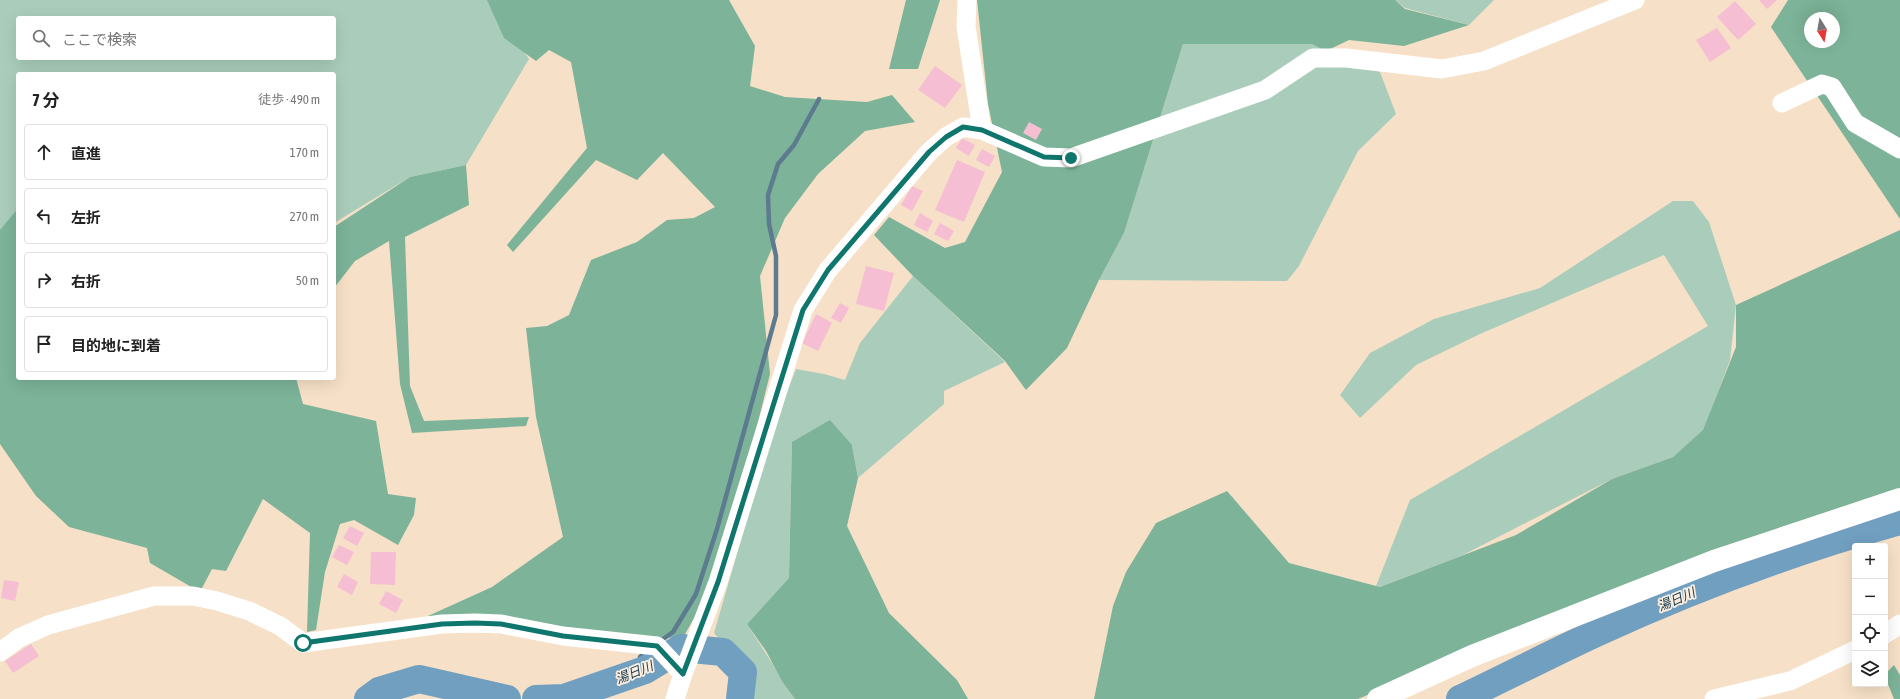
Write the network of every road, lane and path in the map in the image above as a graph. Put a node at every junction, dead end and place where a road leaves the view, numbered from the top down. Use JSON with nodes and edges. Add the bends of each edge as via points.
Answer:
{"nodes":[{"id":1,"x":967,"y":0,"type":"edge"},
{"id":2,"x":1635,"y":0,"type":"edge"},
{"id":3,"x":1782,"y":103,"type":"dead end"},
{"id":4,"x":982,"y":130,"type":"junction"},
{"id":5,"x":1900,"y":149,"type":"edge"},
{"id":6,"x":1900,"y":498,"type":"edge"},
{"id":7,"x":1900,"y":624,"type":"edge"},
{"id":8,"x":1888,"y":632,"type":"edge"},
{"id":9,"x":1853,"y":651,"type":"edge"},
{"id":10,"x":0,"y":652,"type":"edge"},
{"id":11,"x":683,"y":674,"type":"junction"},
{"id":12,"x":676,"y":699,"type":"edge"},
{"id":13,"x":1378,"y":699,"type":"edge"},
{"id":14,"x":1714,"y":699,"type":"edge"}],
"edges":[{"from":1,"to":4,"type":"street","via":[[966,27]]},
{"from":2,"to":4,"type":"street","via":[[1484,61],[1442,69],[1346,58],[1313,58],[1266,90],[1071,158],[1044,157]]},
{"from":3,"to":5,"type":"street","via":[[1822,84],[1832,87],[1855,123]]},
{"from":4,"to":11,"type":"street","via":[[963,127],[946,137],[929,152],[828,270],[803,310],[718,582]]},
{"from":6,"to":13,"type":"street","via":[[1714,562],[1472,656]]},
{"from":7,"to":8,"type":"street"},
{"from":9,"to":14,"type":"street","via":[[1790,682]]},
{"from":10,"to":11,"type":"street","via":[[20,638],[48,624],[154,596],[193,596],[249,611],[280,626],[303,643],[442,624],[501,624],[563,636],[657,646]]},
{"from":11,"to":12,"type":"street"}]}
